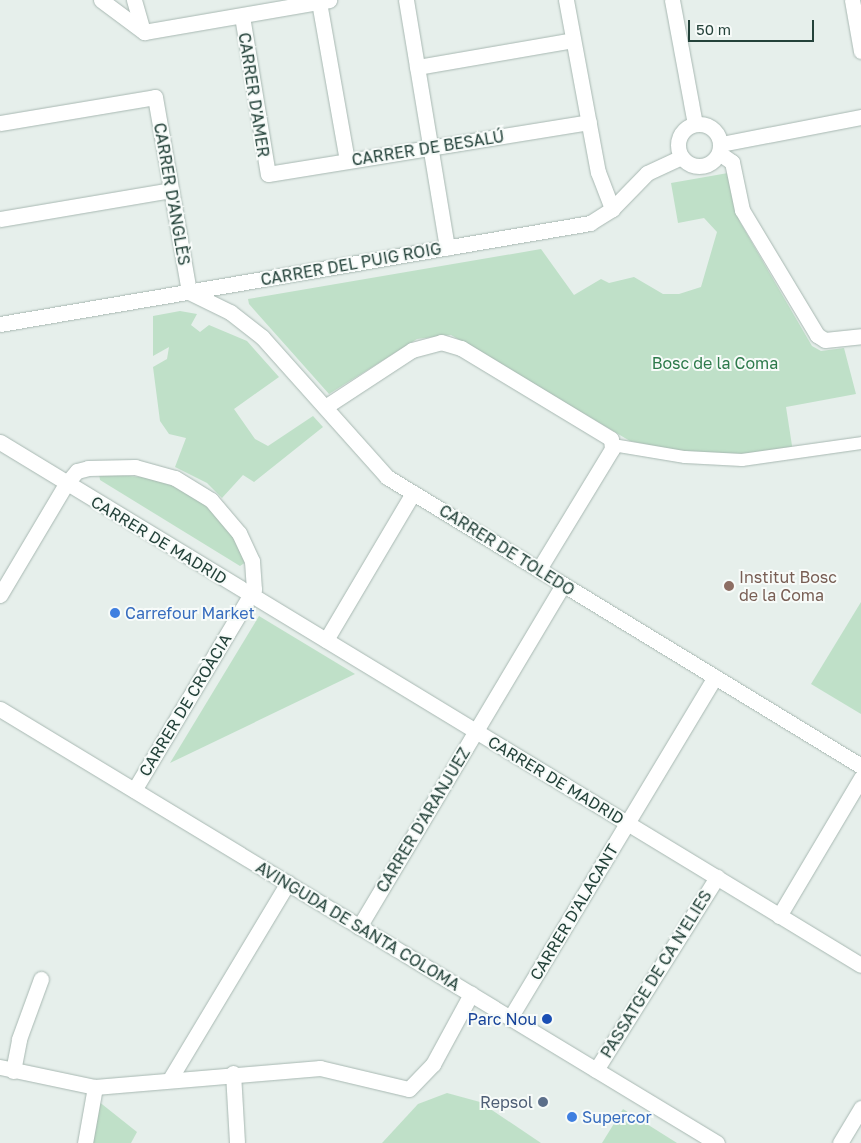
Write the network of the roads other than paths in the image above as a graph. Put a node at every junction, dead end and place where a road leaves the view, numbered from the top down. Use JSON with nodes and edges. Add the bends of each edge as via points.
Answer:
{"nodes":[{"id":1,"x":101,"y":0,"type":"edge"},
{"id":2,"x":134,"y":0,"type":"edge"},
{"id":3,"x":406,"y":0,"type":"edge"},
{"id":4,"x":566,"y":0,"type":"edge"},
{"id":5,"x":672,"y":0,"type":"edge"},
{"id":6,"x":852,"y":0,"type":"edge"},
{"id":7,"x":324,"y":1,"type":"edge"},
{"id":8,"x":242,"y":16,"type":"junction"},
{"id":9,"x":144,"y":32,"type":"junction"},
{"id":10,"x":573,"y":40,"type":"junction"},
{"id":11,"x":861,"y":51,"type":"edge"},
{"id":12,"x":417,"y":67,"type":"junction"},
{"id":13,"x":861,"y":117,"type":"edge"},
{"id":14,"x":589,"y":122,"type":"junction"},
{"id":15,"x":0,"y":123,"type":"edge"},
{"id":16,"x":695,"y":124,"type":"junction"},
{"id":17,"x":431,"y":147,"type":"junction"},
{"id":18,"x":720,"y":149,"type":"junction"},
{"id":19,"x":681,"y":157,"type":"junction"},
{"id":20,"x":347,"y":161,"type":"junction"},
{"id":21,"x":268,"y":174,"type":"joint"},
{"id":22,"x":171,"y":190,"type":"junction"},
{"id":23,"x":612,"y":209,"type":"junction"},
{"id":24,"x":0,"y":220,"type":"edge"},
{"id":25,"x":447,"y":248,"type":"junction"},
{"id":26,"x":189,"y":292,"type":"junction"},
{"id":27,"x":0,"y":324,"type":"edge"},
{"id":28,"x":861,"y":336,"type":"edge"},
{"id":29,"x":325,"y":407,"type":"junction"},
{"id":30,"x":0,"y":442,"type":"edge"},
{"id":31,"x":612,"y":442,"type":"junction"},
{"id":32,"x":861,"y":443,"type":"edge"},
{"id":33,"x":66,"y":484,"type":"junction"},
{"id":34,"x":413,"y":493,"type":"junction"},
{"id":35,"x":539,"y":570,"type":"junction"},
{"id":36,"x":563,"y":585,"type":"junction"},
{"id":37,"x":251,"y":595,"type":"junction"},
{"id":38,"x":0,"y":596,"type":"edge"},
{"id":39,"x":326,"y":640,"type":"junction"},
{"id":40,"x":714,"y":677,"type":"junction"},
{"id":41,"x":0,"y":709,"type":"edge"},
{"id":42,"x":476,"y":731,"type":"junction"},
{"id":43,"x":861,"y":766,"type":"edge"},
{"id":44,"x":861,"y":778,"type":"edge"},
{"id":45,"x":134,"y":790,"type":"junction"},
{"id":46,"x":627,"y":823,"type":"junction"},
{"id":47,"x":717,"y":877,"type":"junction"},
{"id":48,"x":288,"y":883,"type":"junction"},
{"id":49,"x":779,"y":916,"type":"junction"},
{"id":50,"x":359,"y":927,"type":"junction"},
{"id":51,"x":861,"y":965,"type":"edge"},
{"id":52,"x":41,"y":979,"type":"dead end"},
{"id":53,"x":471,"y":994,"type":"junction"},
{"id":54,"x":510,"y":1018,"type":"junction"},
{"id":55,"x":7,"y":1069,"type":"edge"},
{"id":56,"x":596,"y":1070,"type":"junction"},
{"id":57,"x":233,"y":1073,"type":"junction"},
{"id":58,"x":170,"y":1079,"type":"junction"},
{"id":59,"x":95,"y":1087,"type":"junction"},
{"id":60,"x":861,"y":1108,"type":"edge"},
{"id":61,"x":237,"y":1142,"type":"edge"},
{"id":62,"x":85,"y":1143,"type":"edge"},
{"id":63,"x":717,"y":1143,"type":"edge"},
{"id":64,"x":840,"y":1143,"type":"edge"}],
"edges":[{"from":1,"to":9,"type":"street"},
{"from":2,"to":9,"type":"street"},
{"from":3,"to":12,"type":"street"},
{"from":4,"to":10,"type":"street"},
{"from":5,"to":16,"type":"street"},
{"from":6,"to":11,"type":"street"},
{"from":7,"to":8,"type":"street"},
{"from":7,"to":20,"type":"street"},
{"from":8,"to":9,"type":"street"},
{"from":8,"to":21,"type":"street","name":"CARRER D'AMER"},
{"from":10,"to":12,"type":"street"},
{"from":10,"to":14,"type":"street"},
{"from":12,"to":17,"type":"street"},
{"from":13,"to":18,"type":"street"},
{"from":14,"to":17,"type":"street","name":"CARRER DE BESALÚ"},
{"from":14,"to":23,"type":"street","via":[[598,172]]},
{"from":15,"to":22,"type":"street","name":"CARRER D'ANGLÈS","via":[[155,97]]},
{"from":16,"to":18,"type":"street","via":[[711,127]]},
{"from":16,"to":19,"type":"street","via":[[678,140]]},
{"from":17,"to":20,"type":"street","name":"CARRER DE BESALÚ"},
{"from":17,"to":25,"type":"street"},
{"from":18,"to":19,"type":"street","via":[[704,166],[690,165]]},
{"from":18,"to":28,"type":"street","via":[[732,162],[742,210],[817,335],[826,340]]},
{"from":19,"to":23,"type":"street","name":"CARRER DEL PUIG ROIG","via":[[647,173]]},
{"from":20,"to":21,"type":"street","name":"CARRER DE BESALÚ"},
{"from":22,"to":24,"type":"street"},
{"from":22,"to":26,"type":"street","name":"CARRER D'ANGLÈS"},
{"from":23,"to":25,"type":"street","name":"CARRER DEL PUIG ROIG","via":[[590,223]]},
{"from":25,"to":26,"type":"street","name":"CARRER DEL PUIG ROIG"},
{"from":26,"to":27,"type":"street","name":"CARRER DEL PUIG ROIG"},
{"from":26,"to":29,"type":"street","name":"CARRER DE TOLEDO","via":[[230,312],[262,337]]},
{"from":29,"to":31,"type":"street","via":[[412,350],[441,342],[461,348]]},
{"from":29,"to":34,"type":"street","name":"CARRER DE TOLEDO","via":[[387,476]]},
{"from":30,"to":33,"type":"street","name":"CARRER DE MADRID"},
{"from":31,"to":32,"type":"street","via":[[685,457],[742,460]]},
{"from":31,"to":35,"type":"street"},
{"from":33,"to":37,"type":"street","name":"CARRER DE MADRID"},
{"from":33,"to":37,"type":"street","name":"CARRER DE MADRID","via":[[77,471],[118,466],[149,469],[186,484],[210,500],[239,533],[255,573]]},
{"from":33,"to":38,"type":"street"},
{"from":34,"to":35,"type":"street","name":"CARRER DE TOLEDO"},
{"from":34,"to":39,"type":"street"},
{"from":35,"to":36,"type":"street","name":"CARRER DE TOLEDO"},
{"from":36,"to":40,"type":"street","name":"CARRER DE TOLEDO"},
{"from":36,"to":42,"type":"street","name":"CARRER D'ARANJUEZ"},
{"from":37,"to":39,"type":"street","name":"CARRER DE MADRID"},
{"from":37,"to":45,"type":"street","name":"CARRER DE CROÀCIA"},
{"from":39,"to":42,"type":"street","name":"CARRER DE MADRID"},
{"from":40,"to":43,"type":"street","name":"CARRER DE TOLEDO"},
{"from":40,"to":46,"type":"street","name":"CARRER D'ALACANT"},
{"from":41,"to":45,"type":"street","name":"AVINGUDA DE SANTA COLOMA"},
{"from":42,"to":46,"type":"street","name":"CARRER DE MADRID"},
{"from":42,"to":50,"type":"street","name":"CARRER D'ARANJUEZ"},
{"from":44,"to":49,"type":"street"},
{"from":45,"to":48,"type":"street","name":"AVINGUDA DE SANTA COLOMA"},
{"from":46,"to":47,"type":"street","name":"CARRER DE MADRID"},
{"from":46,"to":54,"type":"street","name":"CARRER D'ALACANT"},
{"from":47,"to":49,"type":"street","name":"CARRER DE MADRID"},
{"from":47,"to":56,"type":"street","name":"PASSATGE DE CA N'ELIES"},
{"from":48,"to":50,"type":"street","name":"AVINGUDA DE SANTA COLOMA"},
{"from":48,"to":58,"type":"street"},
{"from":49,"to":51,"type":"street","name":"CARRER DE MADRID"},
{"from":50,"to":53,"type":"street","name":"AVINGUDA DE SANTA COLOMA"},
{"from":52,"to":55,"type":"street"},
{"from":53,"to":54,"type":"street","name":"AVINGUDA DE SANTA COLOMA"},
{"from":53,"to":57,"type":"street","via":[[433,1064],[409,1090],[320,1068]]},
{"from":54,"to":56,"type":"street","name":"AVINGUDA DE SANTA COLOMA"},
{"from":55,"to":59,"type":"street"},
{"from":56,"to":63,"type":"street","name":"AVINGUDA DE SANTA COLOMA"},
{"from":57,"to":58,"type":"street"},
{"from":57,"to":61,"type":"street"},
{"from":58,"to":59,"type":"street"},
{"from":59,"to":62,"type":"street"},
{"from":60,"to":64,"type":"street"}]}
